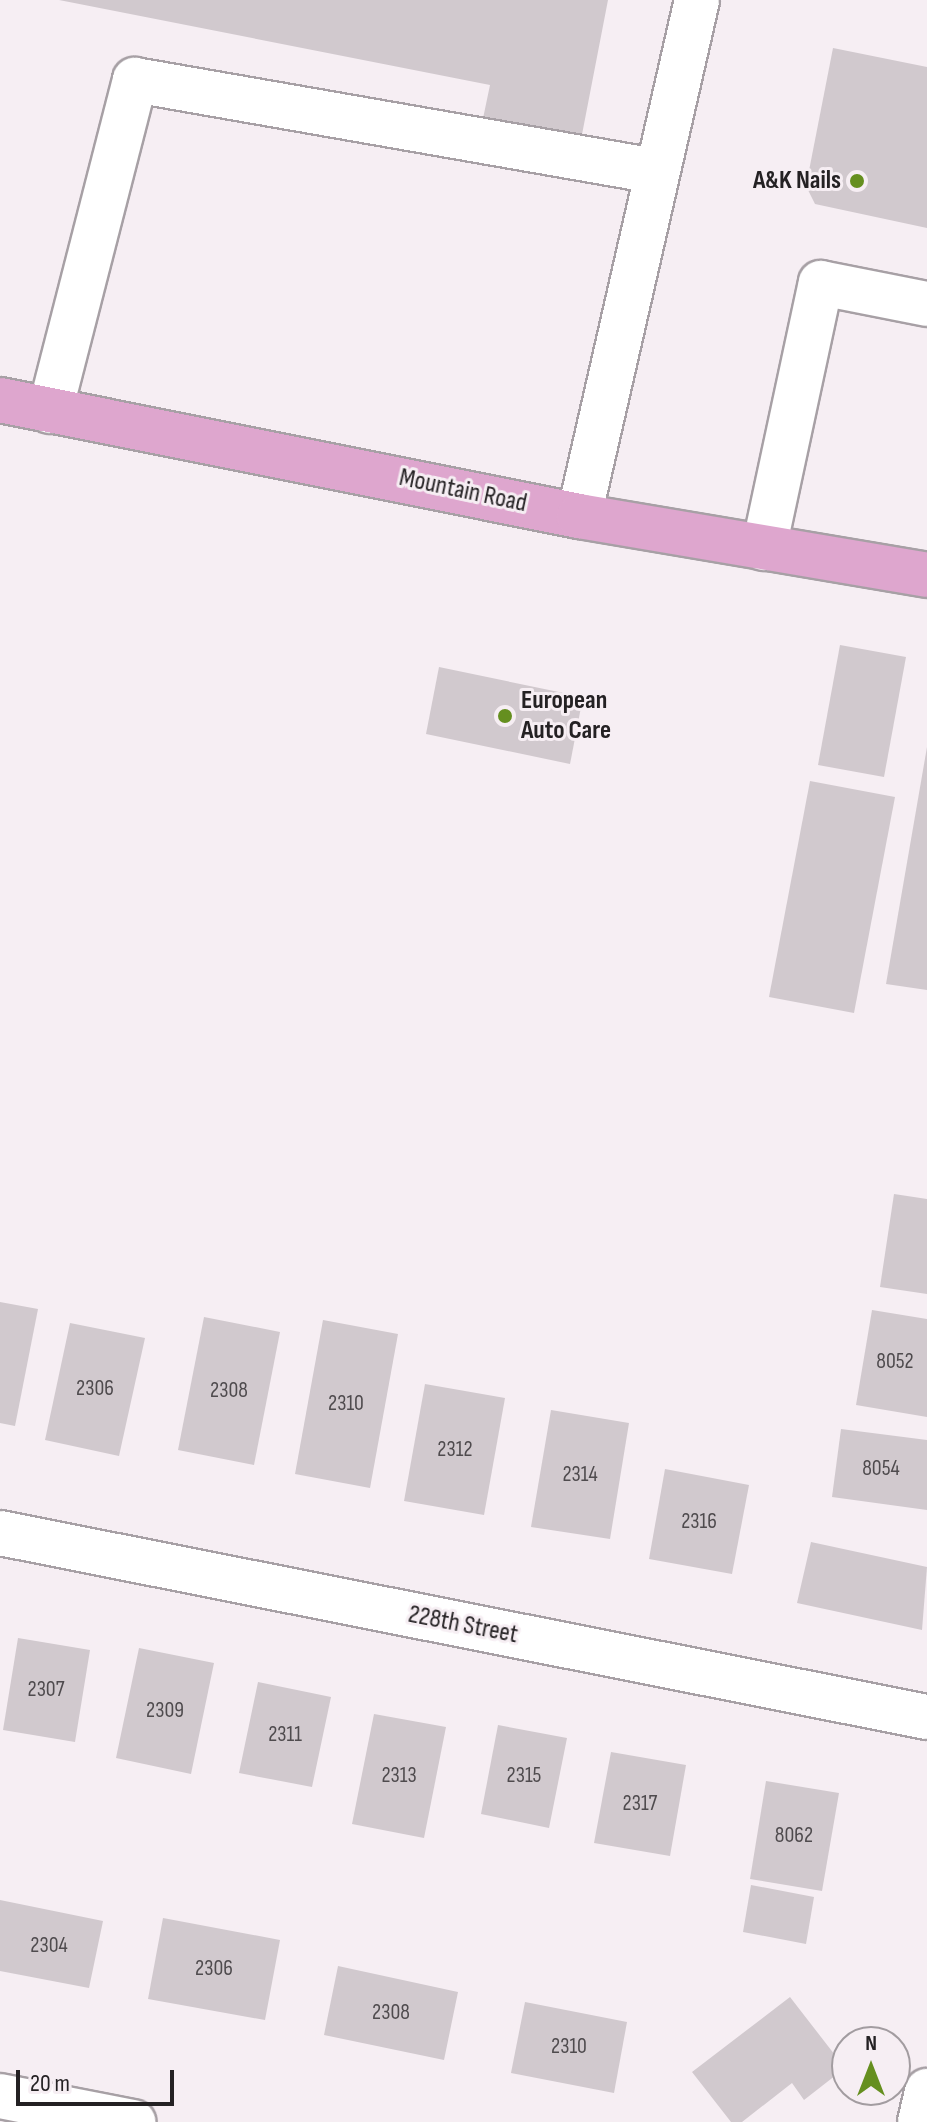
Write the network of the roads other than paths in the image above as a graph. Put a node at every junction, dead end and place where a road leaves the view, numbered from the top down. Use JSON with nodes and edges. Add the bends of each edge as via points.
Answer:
{"nodes":[{"id":1,"x":697,"y":0,"type":"edge"},
{"id":2,"x":655,"y":171,"type":"junction"},
{"id":3,"x":927,"y":304,"type":"edge"},
{"id":4,"x":0,"y":400,"type":"edge"},
{"id":5,"x":50,"y":411,"type":"junction"},
{"id":6,"x":579,"y":516,"type":"junction"},
{"id":7,"x":764,"y":548,"type":"junction"},
{"id":8,"x":927,"y":575,"type":"edge"},
{"id":9,"x":0,"y":1533,"type":"edge"},
{"id":10,"x":927,"y":1717,"type":"edge"},
{"id":11,"x":927,"y":2091,"type":"edge"},
{"id":12,"x":0,"y":2096,"type":"edge"},
{"id":13,"x":133,"y":2122,"type":"edge"},
{"id":14,"x":920,"y":2122,"type":"edge"}],
"edges":[{"from":1,"to":2,"type":"street"},
{"from":2,"to":5,"type":"street","via":[[135,80]]},
{"from":2,"to":6,"type":"street"},
{"from":3,"to":7,"type":"street","via":[[821,283]]},
{"from":4,"to":5,"type":"main road","name":"Mountain Road"},
{"from":5,"to":6,"type":"main road","name":"Mountain Road"},
{"from":6,"to":7,"type":"main road","name":"Mountain Road"},
{"from":7,"to":8,"type":"main road","name":"Mountain Road"},
{"from":9,"to":10,"type":"street","name":"228th Street"},
{"from":11,"to":14,"type":"street"},
{"from":12,"to":13,"type":"street"}]}
